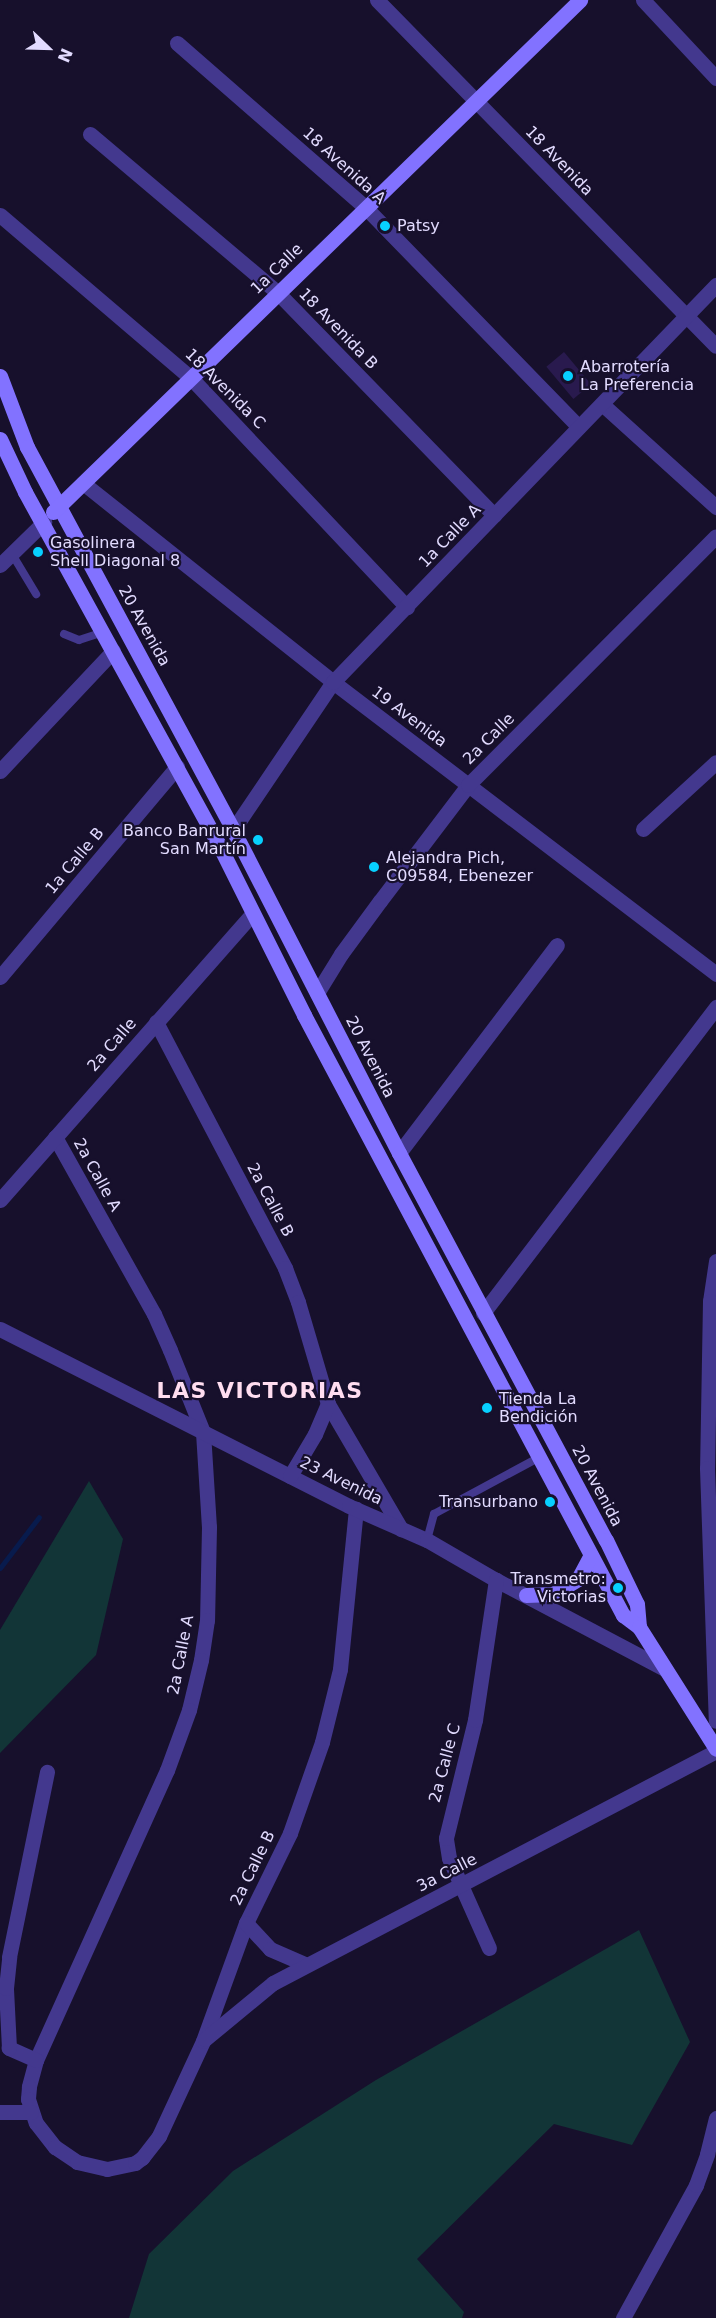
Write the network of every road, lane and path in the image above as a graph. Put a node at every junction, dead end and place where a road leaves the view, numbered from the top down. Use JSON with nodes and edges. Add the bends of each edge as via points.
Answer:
{"nodes":[{"id":1,"x":376,"y":0,"type":"edge"},
{"id":2,"x":580,"y":0,"type":"edge"},
{"id":3,"x":643,"y":0,"type":"edge"},
{"id":4,"x":177,"y":43,"type":"dead end"},
{"id":5,"x":716,"y":78,"type":"edge"},
{"id":6,"x":476,"y":101,"type":"junction"},
{"id":7,"x":90,"y":134,"type":"dead end"},
{"id":8,"x":366,"y":208,"type":"junction"},
{"id":9,"x":0,"y":215,"type":"edge"},
{"id":10,"x":716,"y":285,"type":"edge"},
{"id":11,"x":278,"y":293,"type":"junction"},
{"id":12,"x":686,"y":316,"type":"junction"},
{"id":13,"x":716,"y":346,"type":"edge"},
{"id":14,"x":0,"y":376,"type":"edge"},
{"id":15,"x":191,"y":378,"type":"junction"},
{"id":16,"x":602,"y":404,"type":"junction"},
{"id":17,"x":579,"y":428,"type":"junction"},
{"id":18,"x":0,"y":439,"type":"edge"},
{"id":19,"x":83,"y":483,"type":"junction"},
{"id":20,"x":58,"y":507,"type":"junction"},
{"id":21,"x":716,"y":507,"type":"edge"},
{"id":22,"x":494,"y":516,"type":"junction"},
{"id":23,"x":44,"y":522,"type":"junction"},
{"id":24,"x":716,"y":536,"type":"edge"},
{"id":25,"x":12,"y":554,"type":"junction"},
{"id":26,"x":0,"y":565,"type":"edge"},
{"id":27,"x":36,"y":594,"type":"dead end"},
{"id":28,"x":407,"y":607,"type":"junction"},
{"id":29,"x":103,"y":632,"type":"junction"},
{"id":30,"x":64,"y":634,"type":"dead end"},
{"id":31,"x":113,"y":651,"type":"junction"},
{"id":32,"x":333,"y":682,"type":"junction"},
{"id":33,"x":716,"y":762,"type":"edge"},
{"id":34,"x":177,"y":767,"type":"junction"},
{"id":35,"x":0,"y":771,"type":"edge"},
{"id":36,"x":468,"y":785,"type":"junction"},
{"id":37,"x":642,"y":829,"type":"dead end"},
{"id":38,"x":233,"y":830,"type":"junction"},
{"id":39,"x":252,"y":914,"type":"junction"},
{"id":40,"x":557,"y":945,"type":"dead end"},
{"id":41,"x":716,"y":974,"type":"edge"},
{"id":42,"x":0,"y":977,"type":"edge"},
{"id":43,"x":317,"y":993,"type":"junction"},
{"id":44,"x":716,"y":1007,"type":"edge"},
{"id":45,"x":156,"y":1022,"type":"junction"},
{"id":46,"x":55,"y":1137,"type":"junction"},
{"id":47,"x":399,"y":1153,"type":"junction"},
{"id":48,"x":0,"y":1200,"type":"edge"},
{"id":49,"x":716,"y":1261,"type":"edge"},
{"id":50,"x":483,"y":1313,"type":"junction"},
{"id":51,"x":472,"y":1328,"type":"junction"},
{"id":52,"x":0,"y":1329,"type":"edge"},
{"id":53,"x":328,"y":1404,"type":"junction"},
{"id":54,"x":202,"y":1432,"type":"junction"},
{"id":55,"x":540,"y":1457,"type":"junction"},
{"id":56,"x":290,"y":1476,"type":"junction"},
{"id":57,"x":356,"y":1509,"type":"junction"},
{"id":58,"x":401,"y":1529,"type":"junction"},
{"id":59,"x":427,"y":1540,"type":"junction"},
{"id":60,"x":591,"y":1556,"type":"junction"},
{"id":61,"x":496,"y":1581,"type":"junction"},
{"id":62,"x":526,"y":1595,"type":"junction"},
{"id":63,"x":639,"y":1627,"type":"junction"},
{"id":64,"x":664,"y":1669,"type":"junction"},
{"id":65,"x":716,"y":1721,"type":"edge"},
{"id":66,"x":716,"y":1750,"type":"edge"},
{"id":67,"x":47,"y":1772,"type":"dead end"},
{"id":68,"x":462,"y":1886,"type":"junction"},
{"id":69,"x":246,"y":1923,"type":"junction"},
{"id":70,"x":489,"y":1948,"type":"dead end"},
{"id":71,"x":307,"y":1965,"type":"junction"},
{"id":72,"x":203,"y":2040,"type":"junction"},
{"id":73,"x":36,"y":2060,"type":"junction"},
{"id":74,"x":0,"y":2112,"type":"edge"},
{"id":75,"x":31,"y":2112,"type":"junction"},
{"id":76,"x":716,"y":2118,"type":"edge"},
{"id":77,"x":623,"y":2318,"type":"edge"}],
"edges":[{"from":1,"to":6,"type":"street","name":"18 Avenida"},
{"from":2,"to":6,"type":"street","name":"1a Calle"},
{"from":3,"to":5,"type":"street"},
{"from":4,"to":8,"type":"street","name":"18 Avenida A"},
{"from":6,"to":8,"type":"street","name":"1a Calle"},
{"from":6,"to":12,"type":"street","name":"18 Avenida"},
{"from":7,"to":11,"type":"street","name":"18 Avenida B"},
{"from":8,"to":11,"type":"street","name":"1a Calle"},
{"from":8,"to":17,"type":"street","name":"18 Avenida A"},
{"from":9,"to":15,"type":"street","name":"18 Avenida C"},
{"from":10,"to":12,"type":"street","name":"1a Calle A"},
{"from":11,"to":15,"type":"street","name":"1a Calle"},
{"from":11,"to":22,"type":"street","name":"18 Avenida B"},
{"from":12,"to":13,"type":"street","name":"18 Avenida"},
{"from":12,"to":16,"type":"street","name":"1a Calle A"},
{"from":14,"to":20,"type":"street","name":"20 Avenida","via":[[27,447]]},
{"from":15,"to":19,"type":"street","name":"1a Calle"},
{"from":15,"to":28,"type":"street","name":"18 Avenida C"},
{"from":16,"to":17,"type":"street","name":"1a Calle A"},
{"from":16,"to":21,"type":"street"},
{"from":17,"to":22,"type":"street","name":"1a Calle A"},
{"from":18,"to":23,"type":"street","name":"20 Avenida"},
{"from":19,"to":20,"type":"street","name":"1a Calle"},
{"from":19,"to":32,"type":"street","name":"19 Avenida"},
{"from":20,"to":23,"type":"street","name":"1a Calle"},
{"from":20,"to":38,"type":"street","name":"20 Avenida"},
{"from":22,"to":28,"type":"street","name":"1a Calle A"},
{"from":23,"to":25,"type":"street","name":"1a Calle"},
{"from":23,"to":29,"type":"street","name":"20 Avenida"},
{"from":24,"to":36,"type":"street","name":"2a Calle"},
{"from":25,"to":26,"type":"street","name":"1a Calle"},
{"from":25,"to":27,"type":"lane"},
{"from":28,"to":32,"type":"street","name":"1a Calle A"},
{"from":29,"to":30,"type":"lane","via":[[79,640]]},
{"from":29,"to":31,"type":"street","name":"20 Avenida"},
{"from":31,"to":34,"type":"street","name":"20 Avenida"},
{"from":31,"to":35,"type":"street"},
{"from":32,"to":36,"type":"street","name":"19 Avenida"},
{"from":32,"to":38,"type":"street","name":"1a Calle A"},
{"from":33,"to":37,"type":"street"},
{"from":34,"to":39,"type":"street","name":"20 Avenida"},
{"from":34,"to":42,"type":"street","name":"1a Calle B"},
{"from":36,"to":41,"type":"street","name":"19 Avenida"},
{"from":36,"to":43,"type":"street","name":"2a Calle","via":[[341,954]]},
{"from":38,"to":43,"type":"street","name":"20 Avenida"},
{"from":39,"to":45,"type":"street","name":"2a Calle"},
{"from":39,"to":51,"type":"street","name":"20 Avenida"},
{"from":40,"to":47,"type":"street"},
{"from":43,"to":47,"type":"street","name":"20 Avenida"},
{"from":44,"to":50,"type":"street"},
{"from":45,"to":46,"type":"street","name":"2a Calle"},
{"from":45,"to":53,"type":"street","name":"2a Calle B","via":[[285,1268]]},
{"from":46,"to":48,"type":"street","name":"2a Calle"},
{"from":46,"to":54,"type":"street","name":"2a Calle A","via":[[154,1314]]},
{"from":47,"to":50,"type":"street","name":"20 Avenida"},
{"from":49,"to":65,"type":"street","via":[[710,1301],[707,1468]]},
{"from":50,"to":51,"type":"street"},
{"from":50,"to":63,"type":"street","name":"20 Avenida","via":[[637,1604]]},
{"from":51,"to":55,"type":"street","name":"20 Avenida"},
{"from":52,"to":54,"type":"street","name":"23 Avenida"},
{"from":53,"to":56,"type":"street"},
{"from":53,"to":58,"type":"street","name":"2a Calle B"},
{"from":54,"to":56,"type":"street","name":"23 Avenida"},
{"from":54,"to":73,"type":"street","name":"2a Calle A","via":[[210,1591],[203,1651],[189,1710]]},
{"from":55,"to":59,"type":"lane","via":[[434,1514]]},
{"from":55,"to":60,"type":"street","name":"20 Avenida"},
{"from":56,"to":57,"type":"street","name":"23 Avenida"},
{"from":57,"to":58,"type":"street","name":"23 Avenida"},
{"from":57,"to":69,"type":"street","name":"2a Calle B","via":[[340,1669],[332,1706],[290,1833]]},
{"from":58,"to":59,"type":"street","name":"23 Avenida"},
{"from":59,"to":61,"type":"street","name":"23 Avenida"},
{"from":60,"to":62,"type":"street","via":[[578,1579],[553,1594]]},
{"from":60,"to":63,"type":"street","name":"20 Avenida","via":[[623,1615]]},
{"from":61,"to":62,"type":"street","name":"23 Avenida"},
{"from":61,"to":68,"type":"street","name":"2a Calle C","via":[[477,1708],[447,1827],[446,1850]]},
{"from":62,"to":64,"type":"street","name":"23 Avenida"},
{"from":63,"to":64,"type":"street","name":"20 Avenida"},
{"from":64,"to":66,"type":"street","name":"20 Avenida"},
{"from":66,"to":68,"type":"street","name":"3a Calle"},
{"from":67,"to":73,"type":"street","via":[[6,1988],[9,2048]]},
{"from":68,"to":70,"type":"street","name":"2a Calle C"},
{"from":68,"to":71,"type":"street","name":"3a Calle"},
{"from":69,"to":71,"type":"street","via":[[270,1949]]},
{"from":69,"to":72,"type":"street","name":"2a Calle B"},
{"from":71,"to":72,"type":"street","name":"3a Calle","via":[[273,1983]]},
{"from":72,"to":75,"type":"street","name":"2a Calle B","via":[[159,2136],[135,2163],[107,2169],[76,2162],[55,2147]]},
{"from":73,"to":75,"type":"street","name":"2a Calle A","via":[[28,2099]]},
{"from":74,"to":75,"type":"street"},
{"from":76,"to":77,"type":"street","via":[[696,2185]]}]}
